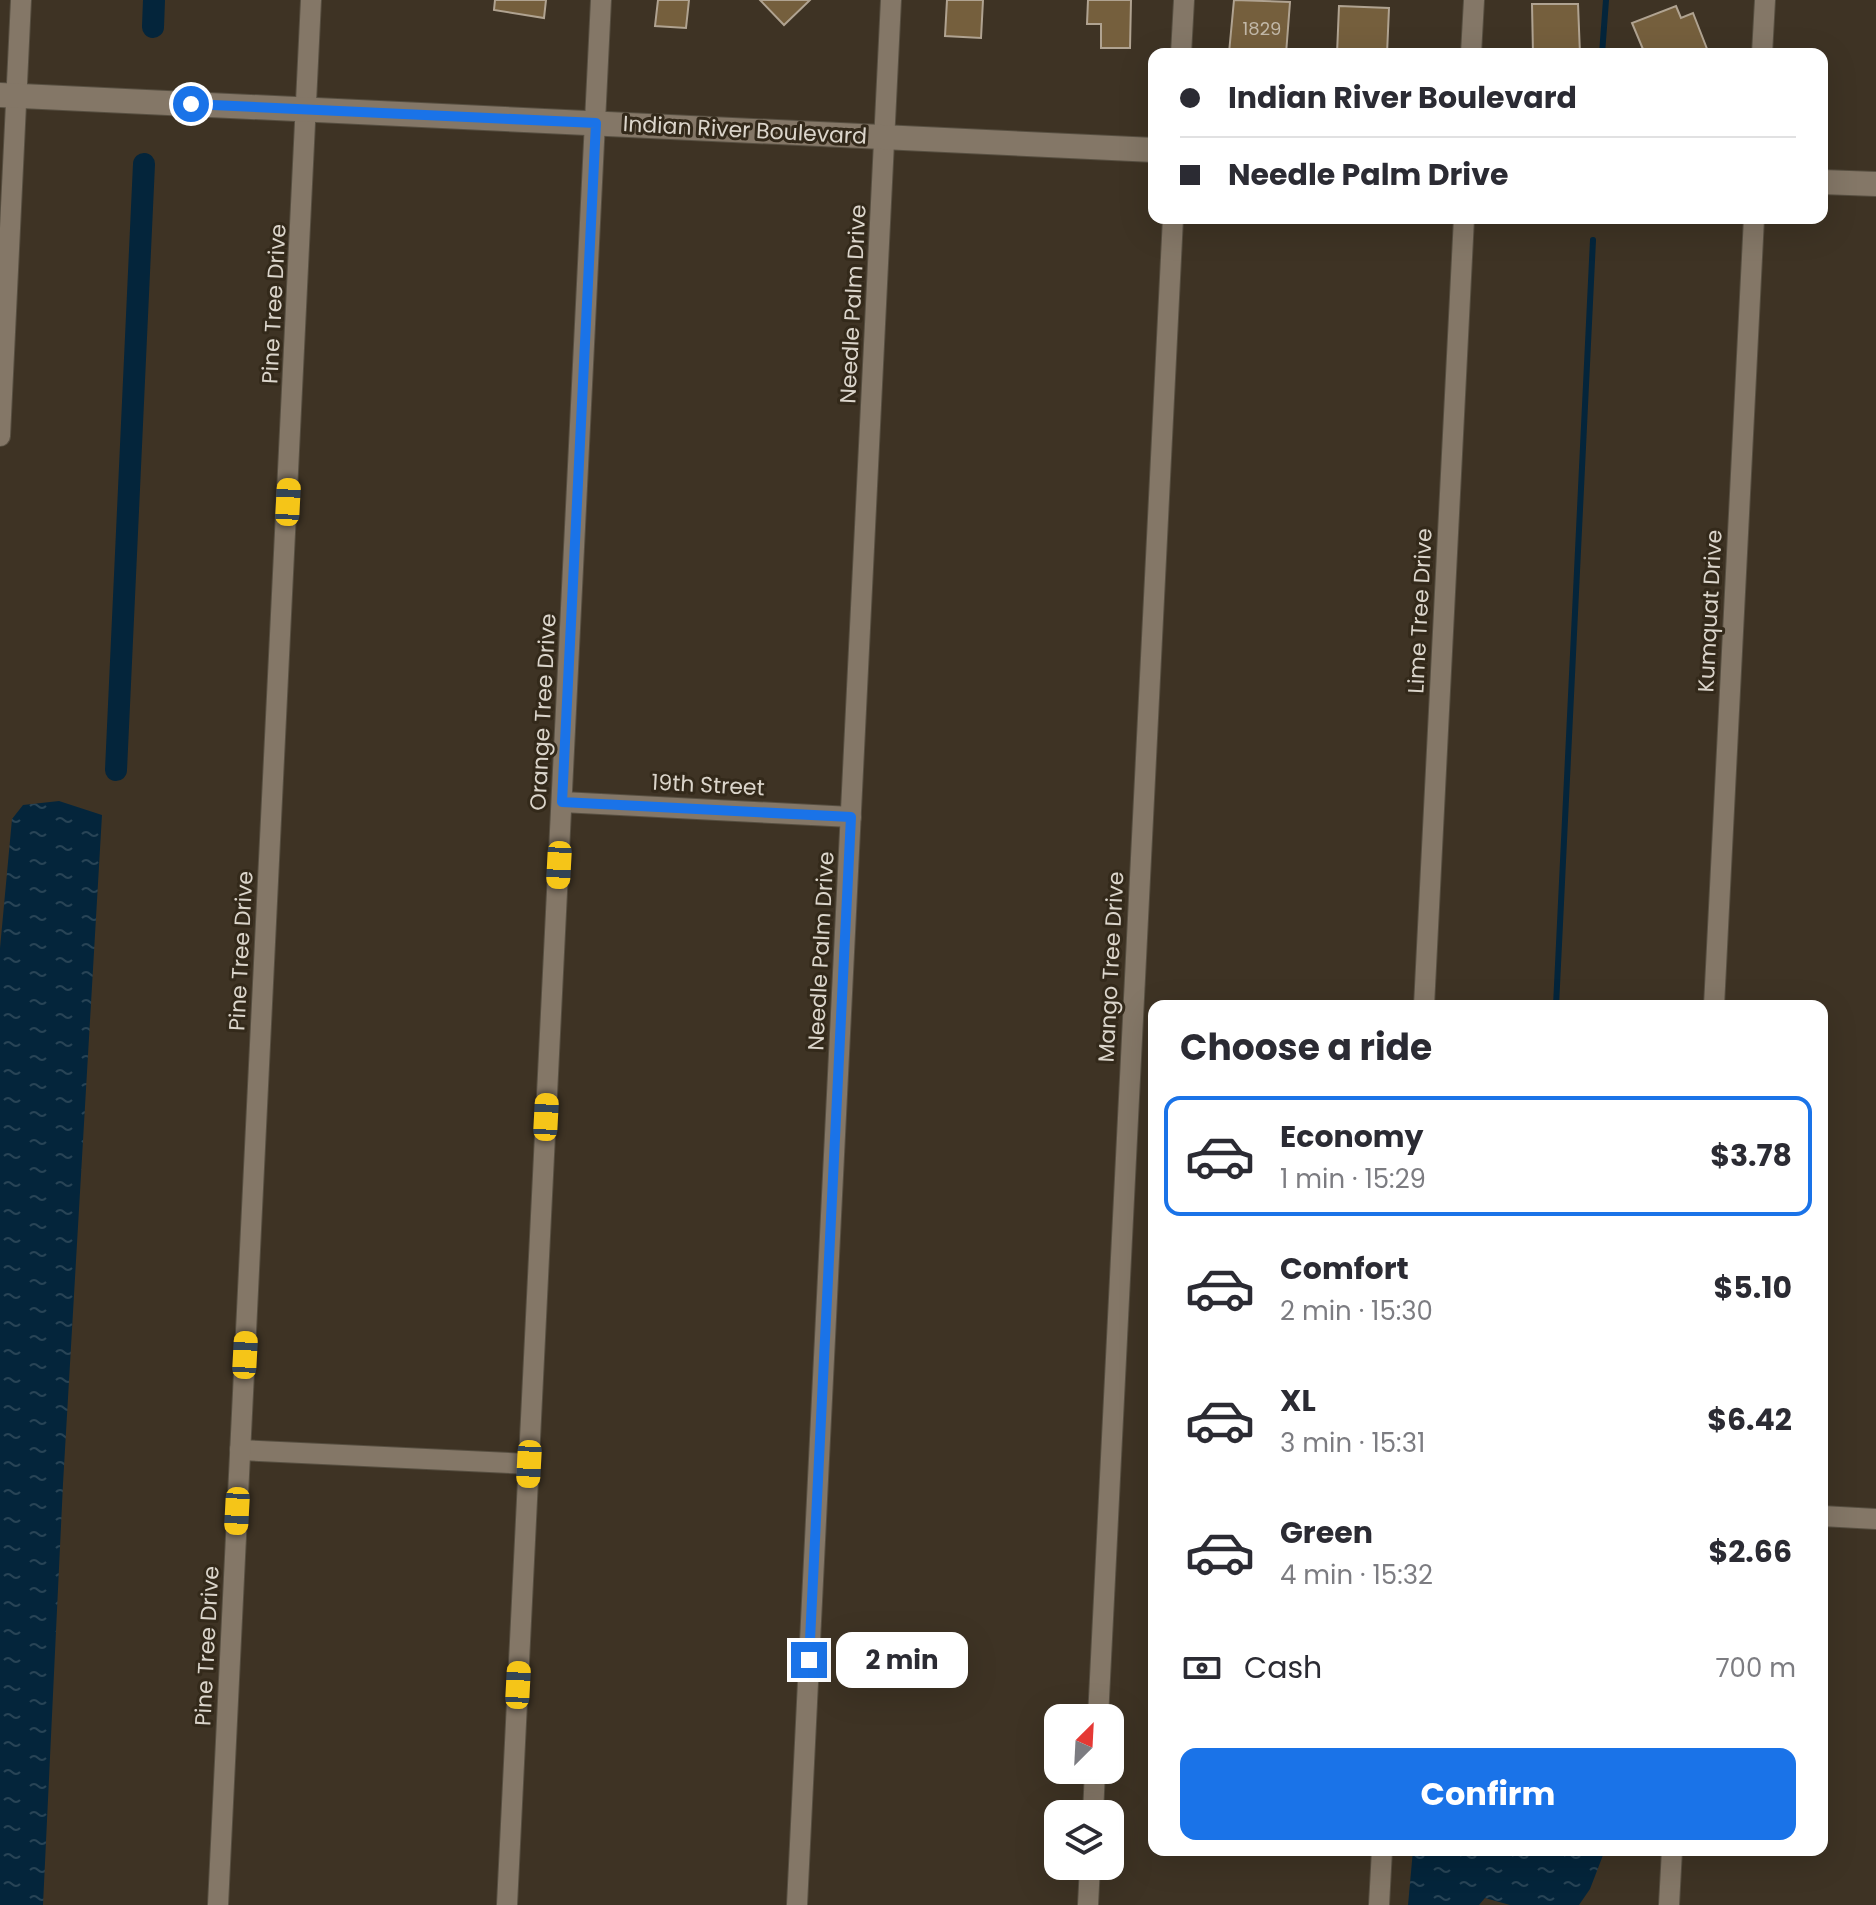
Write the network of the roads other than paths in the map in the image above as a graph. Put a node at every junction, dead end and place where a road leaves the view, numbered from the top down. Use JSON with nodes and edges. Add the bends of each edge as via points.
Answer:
{"nodes":[{"id":1,"x":21,"y":0,"type":"edge"},
{"id":2,"x":311,"y":0,"type":"edge"},
{"id":3,"x":601,"y":0,"type":"edge"},
{"id":4,"x":891,"y":0,"type":"edge"},
{"id":5,"x":1184,"y":0,"type":"edge"},
{"id":6,"x":1474,"y":0,"type":"edge"},
{"id":7,"x":1765,"y":0,"type":"edge"},
{"id":8,"x":1181,"y":48,"type":"edge"},
{"id":9,"x":1471,"y":48,"type":"edge"},
{"id":10,"x":1762,"y":48,"type":"edge"},
{"id":11,"x":9,"y":96,"type":"edge"},
{"id":12,"x":308,"y":109,"type":"junction"},
{"id":13,"x":596,"y":123,"type":"junction"},
{"id":14,"x":885,"y":137,"type":"junction"},
{"id":15,"x":1148,"y":150,"type":"edge"},
{"id":16,"x":1828,"y":182,"type":"edge"},
{"id":17,"x":1876,"y":184,"type":"edge"},
{"id":18,"x":1173,"y":224,"type":"edge"},
{"id":19,"x":1464,"y":224,"type":"edge"},
{"id":20,"x":1754,"y":224,"type":"edge"},
{"id":21,"x":0,"y":436,"type":"edge"},
{"id":22,"x":562,"y":802,"type":"junction"},
{"id":23,"x":851,"y":817,"type":"junction"},
{"id":24,"x":1424,"y":1000,"type":"edge"},
{"id":25,"x":1714,"y":1000,"type":"edge"},
{"id":26,"x":240,"y":1450,"type":"junction"},
{"id":27,"x":529,"y":1464,"type":"junction"},
{"id":28,"x":1828,"y":1516,"type":"edge"},
{"id":29,"x":1876,"y":1519,"type":"edge"},
{"id":30,"x":1099,"y":1704,"type":"edge"},
{"id":31,"x":1382,"y":1856,"type":"edge"},
{"id":32,"x":1672,"y":1856,"type":"edge"},
{"id":33,"x":1089,"y":1880,"type":"edge"},
{"id":34,"x":218,"y":1905,"type":"edge"},
{"id":35,"x":507,"y":1905,"type":"edge"},
{"id":36,"x":797,"y":1905,"type":"edge"},
{"id":37,"x":1088,"y":1905,"type":"edge"},
{"id":38,"x":1379,"y":1905,"type":"edge"},
{"id":39,"x":1669,"y":1905,"type":"edge"}],
"edges":[{"from":1,"to":11,"type":"street"},
{"from":2,"to":12,"type":"street","name":"Pine Tree Drive"},
{"from":3,"to":13,"type":"street","name":"Orange Tree Drive"},
{"from":4,"to":14,"type":"street","name":"Needle Palm Drive"},
{"from":5,"to":8,"type":"street"},
{"from":6,"to":9,"type":"street"},
{"from":7,"to":10,"type":"street"},
{"from":11,"to":12,"type":"main road","name":"Indian River Boulevard"},
{"from":11,"to":21,"type":"street"},
{"from":12,"to":13,"type":"main road","name":"Indian River Boulevard"},
{"from":12,"to":26,"type":"street","name":"Pine Tree Drive"},
{"from":13,"to":14,"type":"main road","name":"Indian River Boulevard"},
{"from":13,"to":22,"type":"street","name":"Orange Tree Drive"},
{"from":14,"to":15,"type":"main road","name":"Indian River Boulevard"},
{"from":14,"to":23,"type":"street","name":"Needle Palm Drive"},
{"from":16,"to":17,"type":"main road"},
{"from":18,"to":30,"type":"street","name":"Mango Tree Drive"},
{"from":19,"to":24,"type":"street","name":"Lime Tree Drive"},
{"from":20,"to":25,"type":"street","name":"Kumquat Drive"},
{"from":22,"to":23,"type":"street","name":"19th Street"},
{"from":22,"to":27,"type":"street","name":"Orange Tree Drive"},
{"from":23,"to":36,"type":"street","name":"Needle Palm Drive"},
{"from":26,"to":27,"type":"street"},
{"from":26,"to":34,"type":"street","name":"Pine Tree Drive"},
{"from":27,"to":35,"type":"street","name":"Orange Tree Drive"},
{"from":28,"to":29,"type":"street"},
{"from":31,"to":38,"type":"street"},
{"from":32,"to":39,"type":"street"},
{"from":33,"to":37,"type":"street"}]}
